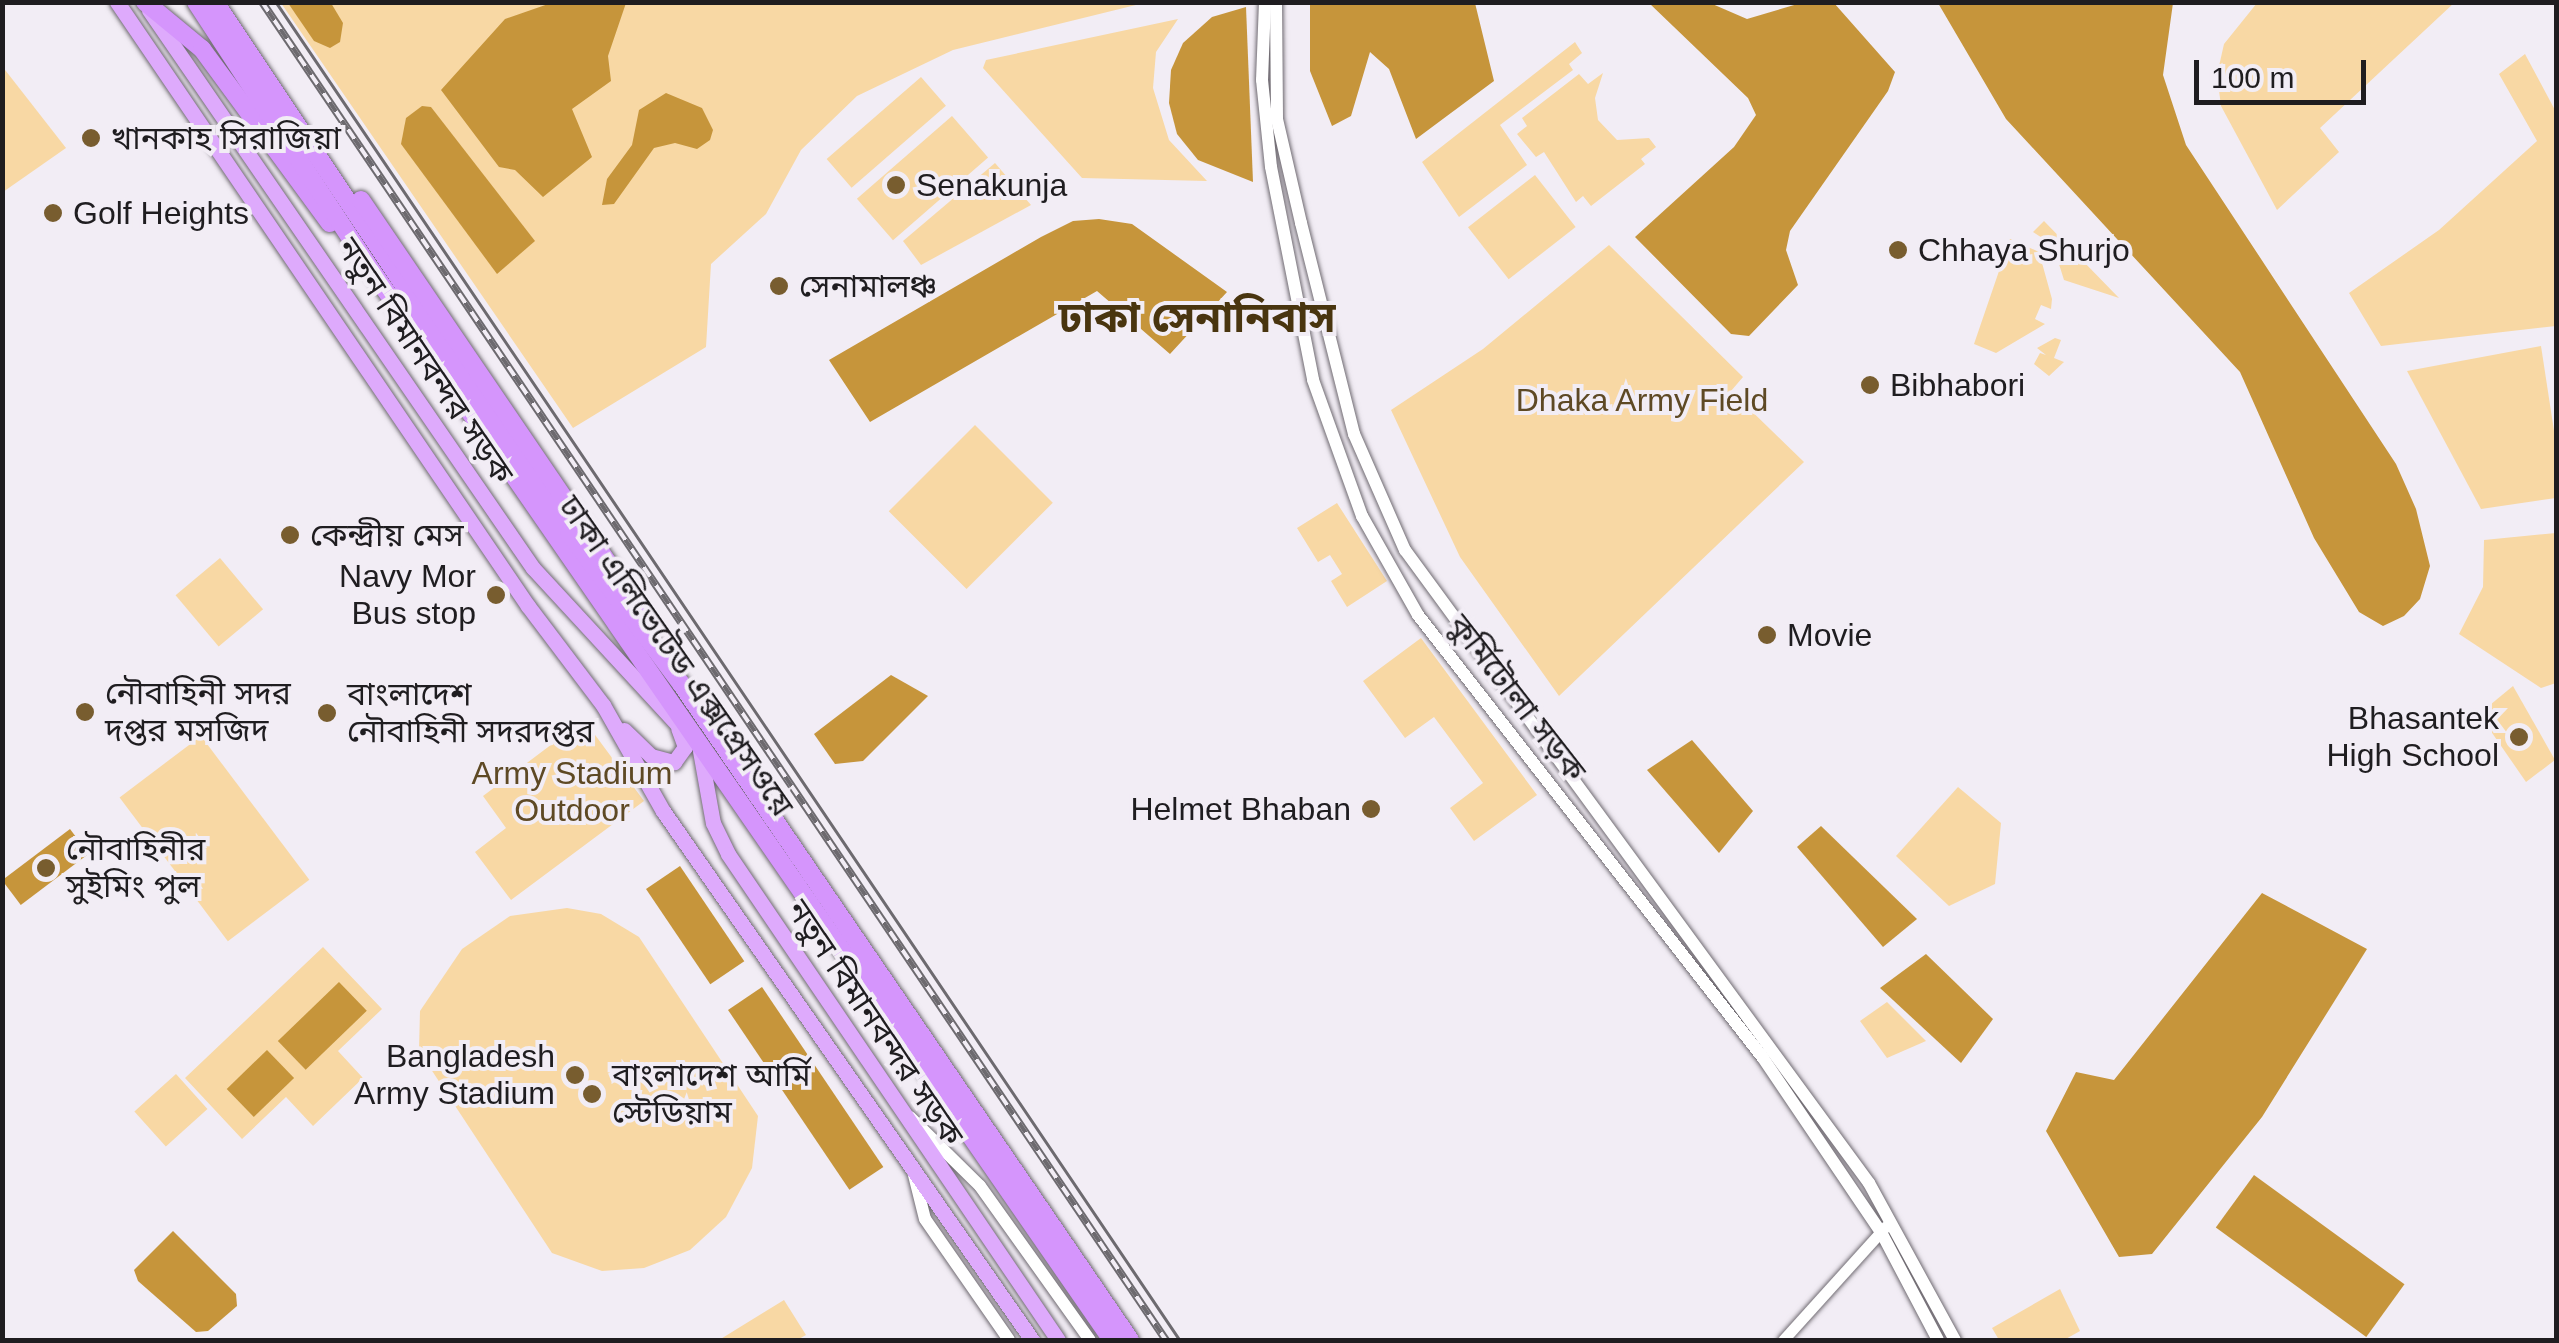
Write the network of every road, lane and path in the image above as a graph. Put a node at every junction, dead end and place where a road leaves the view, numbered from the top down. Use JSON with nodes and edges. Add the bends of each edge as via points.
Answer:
{"nodes":[{"id":1,"x":117,"y":2,"type":"edge"},
{"id":2,"x":144,"y":2,"type":"edge"},
{"id":3,"x":196,"y":2,"type":"edge"},
{"id":4,"x":215,"y":2,"type":"edge"},
{"id":5,"x":224,"y":2,"type":"edge"},
{"id":6,"x":1265,"y":2,"type":"edge"},
{"id":7,"x":1276,"y":2,"type":"edge"},
{"id":8,"x":366,"y":262,"type":"junction"},
{"id":9,"x":682,"y":686,"type":"junction"},
{"id":10,"x":603,"y":705,"type":"junction"},
{"id":11,"x":676,"y":724,"type":"junction"},
{"id":12,"x":901,"y":1108,"type":"junction"},
{"id":13,"x":911,"y":1160,"type":"junction"},
{"id":14,"x":1893,"y":1219,"type":"junction"},
{"id":15,"x":1881,"y":1232,"type":"junction"},
{"id":16,"x":1057,"y":1339,"type":"edge"},
{"id":17,"x":1009,"y":1340,"type":"edge"},
{"id":18,"x":1032,"y":1340,"type":"edge"},
{"id":19,"x":1090,"y":1340,"type":"edge"},
{"id":20,"x":1112,"y":1340,"type":"edge"},
{"id":21,"x":1130,"y":1340,"type":"edge"},
{"id":22,"x":1783,"y":1340,"type":"edge"},
{"id":23,"x":1938,"y":1340,"type":"edge"},
{"id":24,"x":1955,"y":1340,"type":"edge"}],
"edges":[{"from":1,"to":10,"type":"highway","name":"নতুন বিমানবন্দর সড়ক"},
{"from":2,"to":8,"type":"highway","via":[[202,49],[286,167]]},
{"from":2,"to":11,"type":"highway","name":"নতুন বিমানবন্দর সড়ক","via":[[533,568]]},
{"from":3,"to":8,"type":"highway","name":"ঢাকা এলিভেটেড এক্সপ্রেসওয়ে"},
{"from":4,"to":9,"type":"highway","name":"ঢাকা এলিভেটেড এক্সপ্রেসওয়ে","via":[[569,533]]},
{"from":5,"to":9,"type":"highway","via":[[600,543]]},
{"from":6,"to":15,"type":"main road","name":"কুর্মিটোলা সড়ক","via":[[1262,80],[1271,167],[1313,380],[1362,516],[1418,614],[1764,1058]]},
{"from":7,"to":14,"type":"main road","name":"কুর্মিটোলা সড়ক","via":[[1278,120],[1301,222],[1354,434],[1405,550]]},
{"from":8,"to":20,"type":"highway","name":"ঢাকা এলিভেটেড এক্সপ্রেসওয়ে"},
{"from":9,"to":21,"type":"highway","name":"ঢাকা এলিভেটেড এক্সপ্রেসওয়ে"},
{"from":10,"to":11,"type":"highway","via":[[663,762],[679,760],[685,747]]},
{"from":10,"to":13,"type":"highway","name":"নতুন বিমানবন্দর সড়ক","via":[[663,811]]},
{"from":11,"to":12,"type":"highway","name":"নতুন বিমানবন্দর সড়ক","via":[[707,768],[713,822],[728,854]]},
{"from":12,"to":16,"type":"highway","name":"নতুন বিমানবন্দর সড়ক"},
{"from":12,"to":19,"type":"main road","via":[[980,1186]]},
{"from":13,"to":17,"type":"main road","via":[[925,1219]]},
{"from":13,"to":18,"type":"highway","name":"নতুন বিমানবন্দর সড়ক"},
{"from":14,"to":15,"type":"street"},
{"from":14,"to":24,"type":"main road","name":"কুর্মিটোলা সড়ক"},
{"from":15,"to":22,"type":"street"},
{"from":15,"to":23,"type":"main road","name":"কুর্মিটোলা সড়ক"}]}
